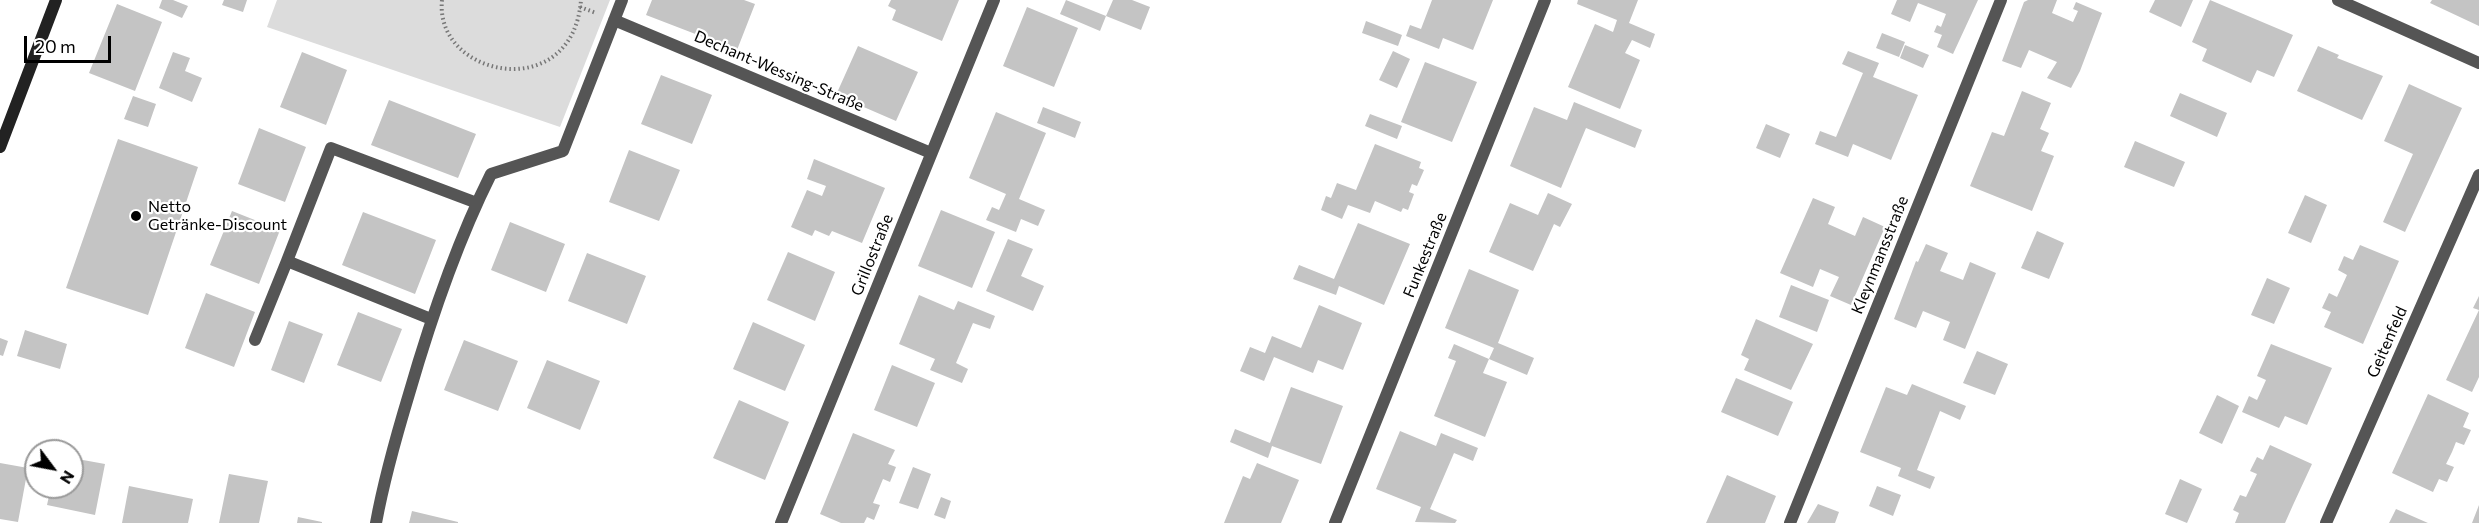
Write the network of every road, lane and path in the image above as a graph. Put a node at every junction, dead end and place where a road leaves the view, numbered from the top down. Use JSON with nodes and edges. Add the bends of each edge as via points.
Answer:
{"nodes":[{"id":1,"x":56,"y":0,"type":"edge"},
{"id":2,"x":442,"y":0,"type":"edge"},
{"id":3,"x":581,"y":0,"type":"edge"},
{"id":4,"x":622,"y":0,"type":"edge"},
{"id":5,"x":994,"y":0,"type":"edge"},
{"id":6,"x":1545,"y":0,"type":"edge"},
{"id":7,"x":2001,"y":0,"type":"edge"},
{"id":8,"x":2338,"y":0,"type":"edge"},
{"id":9,"x":614,"y":20,"type":"junction"},
{"id":10,"x":2479,"y":63,"type":"edge"},
{"id":11,"x":0,"y":147,"type":"edge"},
{"id":12,"x":931,"y":153,"type":"junction"},
{"id":13,"x":2479,"y":175,"type":"edge"},
{"id":14,"x":477,"y":203,"type":"junction"},
{"id":15,"x":287,"y":261,"type":"junction"},
{"id":16,"x":431,"y":319,"type":"junction"},
{"id":17,"x":255,"y":340,"type":"dead end"},
{"id":18,"x":376,"y":523,"type":"edge"},
{"id":19,"x":781,"y":523,"type":"edge"},
{"id":20,"x":1335,"y":523,"type":"edge"},
{"id":21,"x":1790,"y":523,"type":"edge"},
{"id":22,"x":2326,"y":523,"type":"edge"}],
"edges":[{"from":1,"to":11,"type":"street"},
{"from":2,"to":3,"type":"path","via":[[449,33],[467,54],[491,68],[518,70],[544,62],[566,45],[579,20]]},
{"from":4,"to":9,"type":"street"},
{"from":5,"to":12,"type":"street","name":"Grillostraße"},
{"from":6,"to":20,"type":"street","name":"Funkestraße"},
{"from":7,"to":21,"type":"street","name":"Kleynmansstraße"},
{"from":8,"to":10,"type":"street"},
{"from":9,"to":12,"type":"street","name":"Dechant-Wessing-Straße"},
{"from":9,"to":14,"type":"street","via":[[563,151],[491,174]]},
{"from":12,"to":19,"type":"street","name":"Grillostraße"},
{"from":13,"to":22,"type":"street","name":"Geitenfeld"},
{"from":14,"to":15,"type":"street","via":[[331,148]]},
{"from":14,"to":16,"type":"street"},
{"from":15,"to":16,"type":"street"},
{"from":15,"to":17,"type":"street"},
{"from":16,"to":18,"type":"street","via":[[384,479]]}]}
